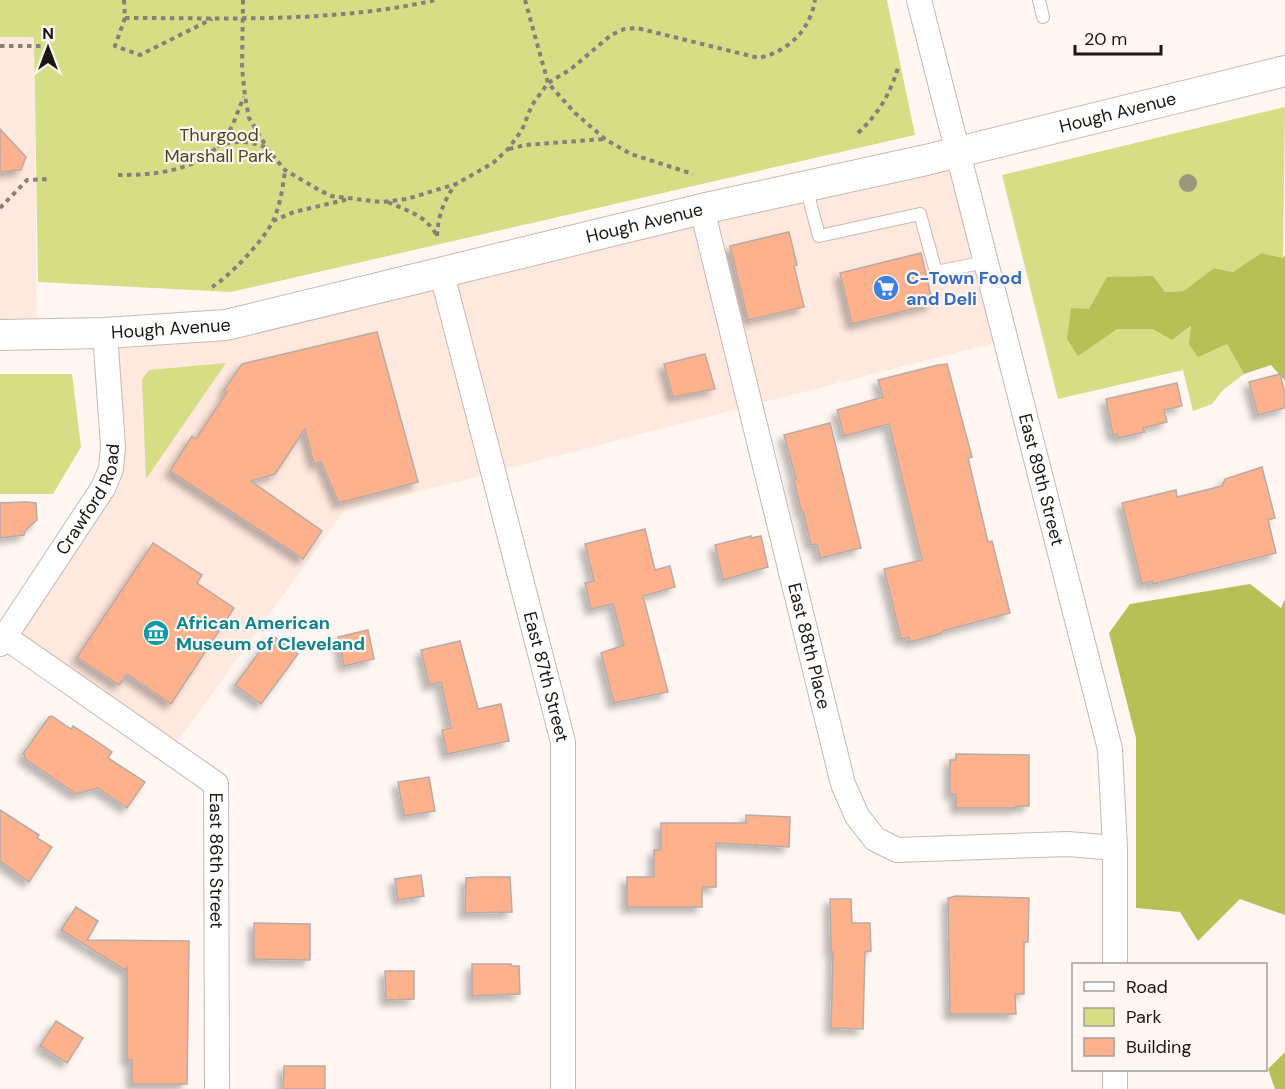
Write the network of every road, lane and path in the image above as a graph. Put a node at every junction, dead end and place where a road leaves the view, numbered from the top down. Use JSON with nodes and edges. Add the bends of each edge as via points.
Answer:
{"nodes":[{"id":1,"x":124,"y":0,"type":"edge"},
{"id":2,"x":243,"y":0,"type":"edge"},
{"id":3,"x":436,"y":0,"type":"edge"},
{"id":4,"x":525,"y":0,"type":"edge"},
{"id":5,"x":815,"y":0,"type":"edge"},
{"id":6,"x":919,"y":0,"type":"edge"},
{"id":7,"x":1039,"y":0,"type":"edge"},
{"id":8,"x":243,"y":17,"type":"junction"},
{"id":9,"x":1044,"y":17,"type":"dead end"},
{"id":10,"x":125,"y":18,"type":"junction"},
{"id":11,"x":214,"y":18,"type":"junction"},
{"id":12,"x":0,"y":46,"type":"edge"},
{"id":13,"x":47,"y":46,"type":"dead end"},
{"id":14,"x":899,"y":65,"type":"dead end"},
{"id":15,"x":1285,"y":71,"type":"edge"},
{"id":16,"x":548,"y":83,"type":"junction"},
{"id":17,"x":244,"y":96,"type":"junction"},
{"id":18,"x":858,"y":133,"type":"dead end"},
{"id":19,"x":605,"y":139,"type":"junction"},
{"id":20,"x":216,"y":146,"type":"junction"},
{"id":21,"x":267,"y":148,"type":"junction"},
{"id":22,"x":508,"y":149,"type":"junction"},
{"id":23,"x":957,"y":152,"type":"junction"},
{"id":24,"x":285,"y":171,"type":"junction"},
{"id":25,"x":693,"y":174,"type":"dead end"},
{"id":26,"x":118,"y":175,"type":"dead end"},
{"id":27,"x":50,"y":179,"type":"dead end"},
{"id":28,"x":456,"y":184,"type":"junction"},
{"id":29,"x":806,"y":186,"type":"junction"},
{"id":30,"x":353,"y":199,"type":"junction"},
{"id":31,"x":387,"y":201,"type":"junction"},
{"id":32,"x":0,"y":208,"type":"edge"},
{"id":33,"x":702,"y":209,"type":"junction"},
{"id":34,"x":273,"y":221,"type":"junction"},
{"id":35,"x":985,"y":262,"type":"junction"},
{"id":36,"x":442,"y":274,"type":"junction"},
{"id":37,"x":212,"y":287,"type":"dead end"},
{"id":38,"x":105,"y":333,"type":"junction"},
{"id":39,"x":0,"y":335,"type":"edge"},
{"id":40,"x":2,"y":641,"type":"edge"},
{"id":41,"x":1115,"y":848,"type":"junction"},
{"id":42,"x":1115,"y":963,"type":"edge"},
{"id":43,"x":1115,"y":1071,"type":"edge"},
{"id":44,"x":217,"y":1089,"type":"edge"},
{"id":45,"x":563,"y":1089,"type":"edge"},
{"id":46,"x":1115,"y":1089,"type":"edge"}],
"edges":[{"from":1,"to":10,"type":"path"},
{"from":2,"to":8,"type":"path"},
{"from":3,"to":8,"type":"path","via":[[340,14]]},
{"from":4,"to":16,"type":"path"},
{"from":5,"to":16,"type":"path","via":[[800,35],[774,54],[759,58],[624,28]]},
{"from":6,"to":23,"type":"street","name":"East 89th Street"},
{"from":7,"to":9,"type":"lane"},
{"from":8,"to":11,"type":"path"},
{"from":8,"to":17,"type":"path"},
{"from":10,"to":11,"type":"path"},
{"from":10,"to":11,"type":"path","via":[[115,46],[140,55]]},
{"from":12,"to":13,"type":"path"},
{"from":14,"to":18,"type":"path","via":[[892,88],[876,116]]},
{"from":15,"to":23,"type":"street","name":"Hough Avenue"},
{"from":16,"to":19,"type":"path"},
{"from":16,"to":22,"type":"path"},
{"from":17,"to":20,"type":"path","via":[[226,136]]},
{"from":17,"to":21,"type":"path","via":[[249,118]]},
{"from":19,"to":22,"type":"path"},
{"from":19,"to":25,"type":"path","via":[[631,154]]},
{"from":20,"to":21,"type":"path","via":[[249,142]]},
{"from":20,"to":26,"type":"path","via":[[175,171]]},
{"from":21,"to":24,"type":"path"},
{"from":22,"to":28,"type":"path","via":[[493,163]]},
{"from":23,"to":29,"type":"street","name":"Hough Avenue"},
{"from":23,"to":35,"type":"street","name":"East 89th Street"},
{"from":24,"to":30,"type":"path","via":[[331,196]]},
{"from":24,"to":34,"type":"path"},
{"from":27,"to":32,"type":"path","via":[[27,180]]},
{"from":28,"to":31,"type":"path"},
{"from":28,"to":31,"type":"path","via":[[440,214],[437,237],[426,220]]},
{"from":29,"to":33,"type":"street","name":"Hough Avenue"},
{"from":29,"to":35,"type":"lane","via":[[819,237],[921,214],[936,272]]},
{"from":30,"to":31,"type":"path"},
{"from":30,"to":34,"type":"path","via":[[294,212]]},
{"from":33,"to":36,"type":"street","name":"Hough Avenue"},
{"from":33,"to":41,"type":"street","name":"East 88th Place","via":[[843,784],[857,816],[875,839],[897,850],[1068,844]]},
{"from":34,"to":37,"type":"path","via":[[243,259]]},
{"from":35,"to":41,"type":"street","name":"East 89th Street","via":[[1110,749]]},
{"from":36,"to":38,"type":"street","name":"Hough Avenue","via":[[226,325]]},
{"from":36,"to":45,"type":"street","name":"East 87th Street","via":[[563,742]]},
{"from":38,"to":39,"type":"street","name":"Hough Avenue"},
{"from":38,"to":40,"type":"street","name":"Crawford Road","via":[[111,468],[103,488]]},
{"from":40,"to":44,"type":"street","name":"East 86th Street","via":[[216,784]]},
{"from":41,"to":42,"type":"street","name":"East 89th Street"},
{"from":43,"to":46,"type":"street"}]}
